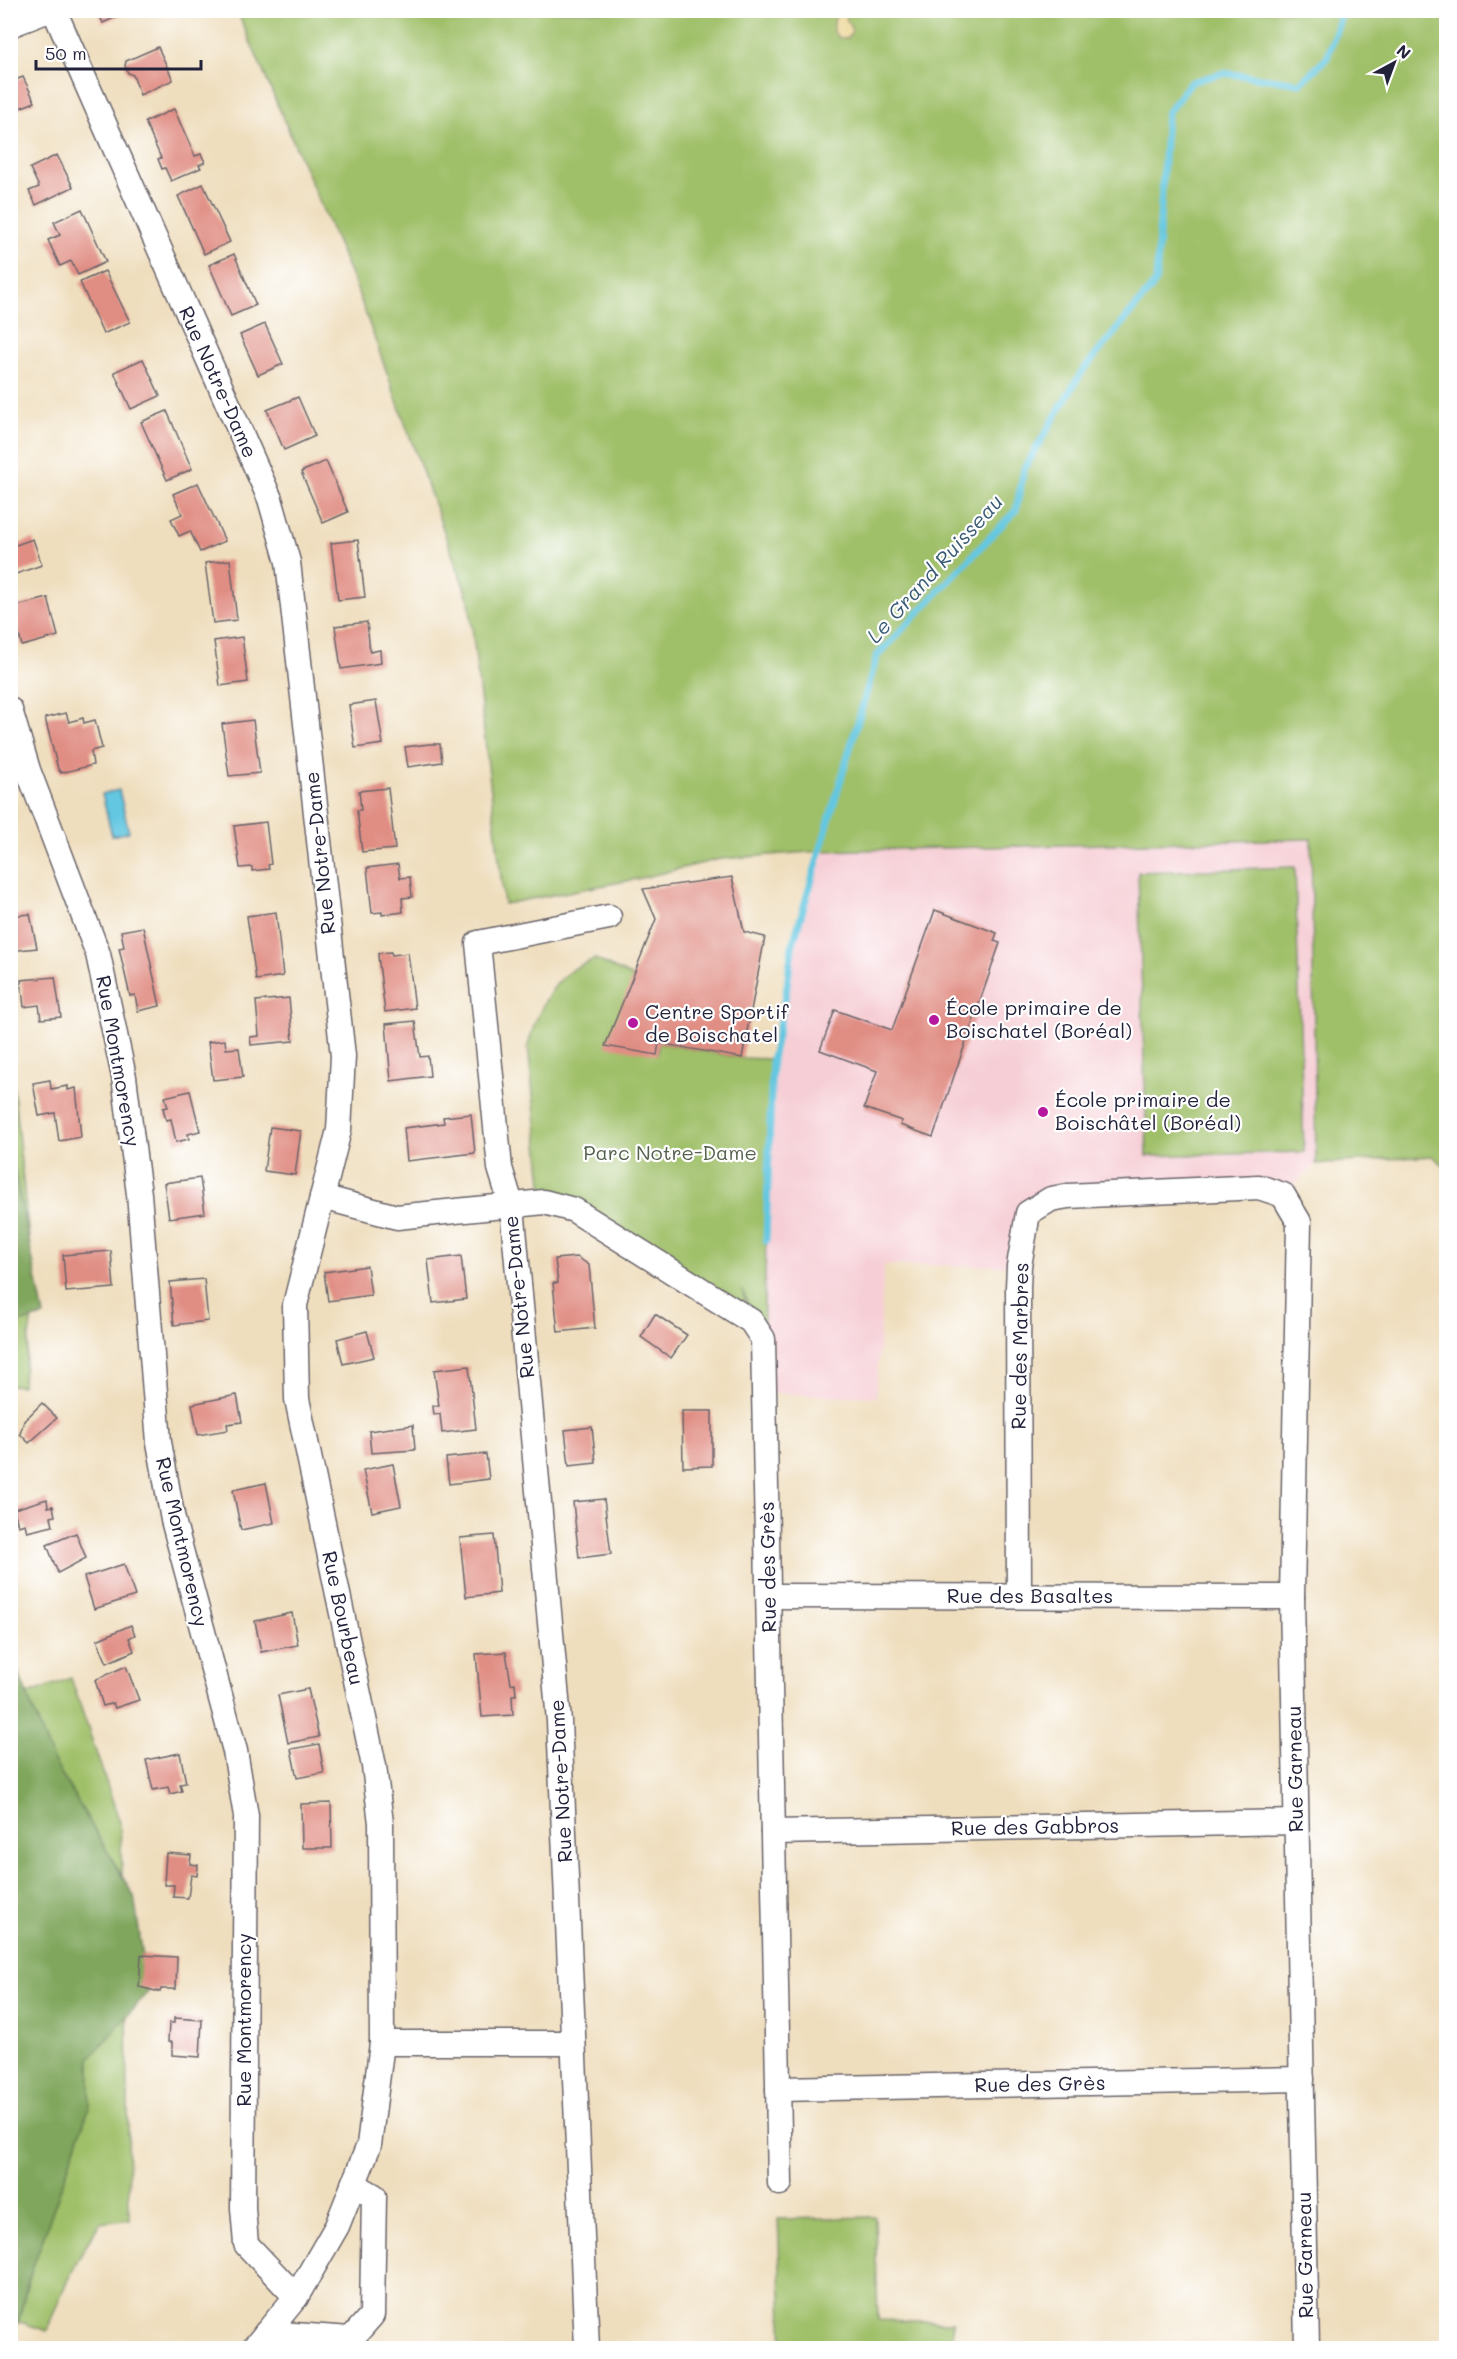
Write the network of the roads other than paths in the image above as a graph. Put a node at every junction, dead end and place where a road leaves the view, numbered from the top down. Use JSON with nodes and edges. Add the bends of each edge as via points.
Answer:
{"nodes":[{"id":1,"x":49,"y":10,"type":"edge"},
{"id":2,"x":54,"y":10,"type":"edge"},
{"id":3,"x":10,"y":25,"type":"edge"},
{"id":4,"x":10,"y":710,"type":"edge"},
{"id":5,"x":609,"y":917,"type":"dead end"},
{"id":6,"x":1283,"y":1195,"type":"joint"},
{"id":7,"x":322,"y":1197,"type":"junction"},
{"id":8,"x":512,"y":1207,"type":"junction"},
{"id":9,"x":769,"y":1596,"type":"junction"},
{"id":10,"x":1019,"y":1596,"type":"junction"},
{"id":11,"x":1292,"y":1597,"type":"junction"},
{"id":12,"x":1296,"y":1822,"type":"junction"},
{"id":13,"x":773,"y":1832,"type":"junction"},
{"id":14,"x":382,"y":2043,"type":"junction"},
{"id":15,"x":573,"y":2043,"type":"junction"},
{"id":16,"x":1302,"y":2079,"type":"junction"},
{"id":17,"x":778,"y":2089,"type":"junction"},
{"id":18,"x":780,"y":2183,"type":"dead end"},
{"id":19,"x":354,"y":2184,"type":"junction"},
{"id":20,"x":296,"y":2297,"type":"junction"},
{"id":21,"x":260,"y":2341,"type":"edge"},
{"id":22,"x":587,"y":2349,"type":"edge"},
{"id":23,"x":1307,"y":2349,"type":"edge"}],
"edges":[{"from":1,"to":3,"type":"street"},
{"from":2,"to":7,"type":"street","name":"Rue Notre-Dame","via":[[270,499],[288,562],[343,1056],[339,1130]]},
{"from":4,"to":20,"type":"street","name":"Rue Montmorency","via":[[28,770],[98,954],[124,1077],[139,1194],[159,1442],[172,1520],[234,1751],[246,1816],[246,2244]]},
{"from":5,"to":8,"type":"street","via":[[478,943],[500,1168]]},
{"from":6,"to":10,"type":"street","name":"Rue des Marbres","via":[[1259,1187],[1068,1196],[1051,1199],[1028,1213],[1018,1287]]},
{"from":6,"to":11,"type":"street","name":"Rue Garneau","via":[[1299,1222]]},
{"from":7,"to":8,"type":"street","name":"Rue Notre-Dame","via":[[397,1217]]},
{"from":7,"to":14,"type":"street","name":"Rue Bourbeau","via":[[295,1305],[297,1399],[374,1766],[381,1823]]},
{"from":8,"to":9,"type":"street","name":"Rue des Grès","via":[[544,1202],[574,1210],[717,1298],[751,1322],[763,1339]]},
{"from":8,"to":15,"type":"street","name":"Rue Notre-Dame","via":[[559,1721]]},
{"from":9,"to":10,"type":"street","name":"Rue des Basaltes"},
{"from":9,"to":13,"type":"street","name":"Rue des Grès"},
{"from":10,"to":11,"type":"street","name":"Rue des Basaltes"},
{"from":11,"to":12,"type":"street","name":"Rue Garneau"},
{"from":12,"to":13,"type":"street","name":"Rue des Gabbros"},
{"from":12,"to":16,"type":"street","name":"Rue Garneau"},
{"from":13,"to":17,"type":"street","name":"Rue des Grès"},
{"from":14,"to":15,"type":"street"},
{"from":14,"to":19,"type":"street","name":"Rue Bourbeau","via":[[369,2145]]},
{"from":15,"to":22,"type":"street","name":"Rue Notre-Dame"},
{"from":16,"to":17,"type":"street","name":"Rue des Grès"},
{"from":16,"to":23,"type":"street","name":"Rue Garneau"},
{"from":17,"to":18,"type":"street","name":"Rue des Grès"},
{"from":19,"to":20,"type":"street","name":"Rue Bourbeau","via":[[337,2226]]},
{"from":19,"to":21,"type":"street","via":[[374,2196],[372,2315],[351,2339]]},
{"from":20,"to":21,"type":"street","name":"Rue Bourbeau"}]}
